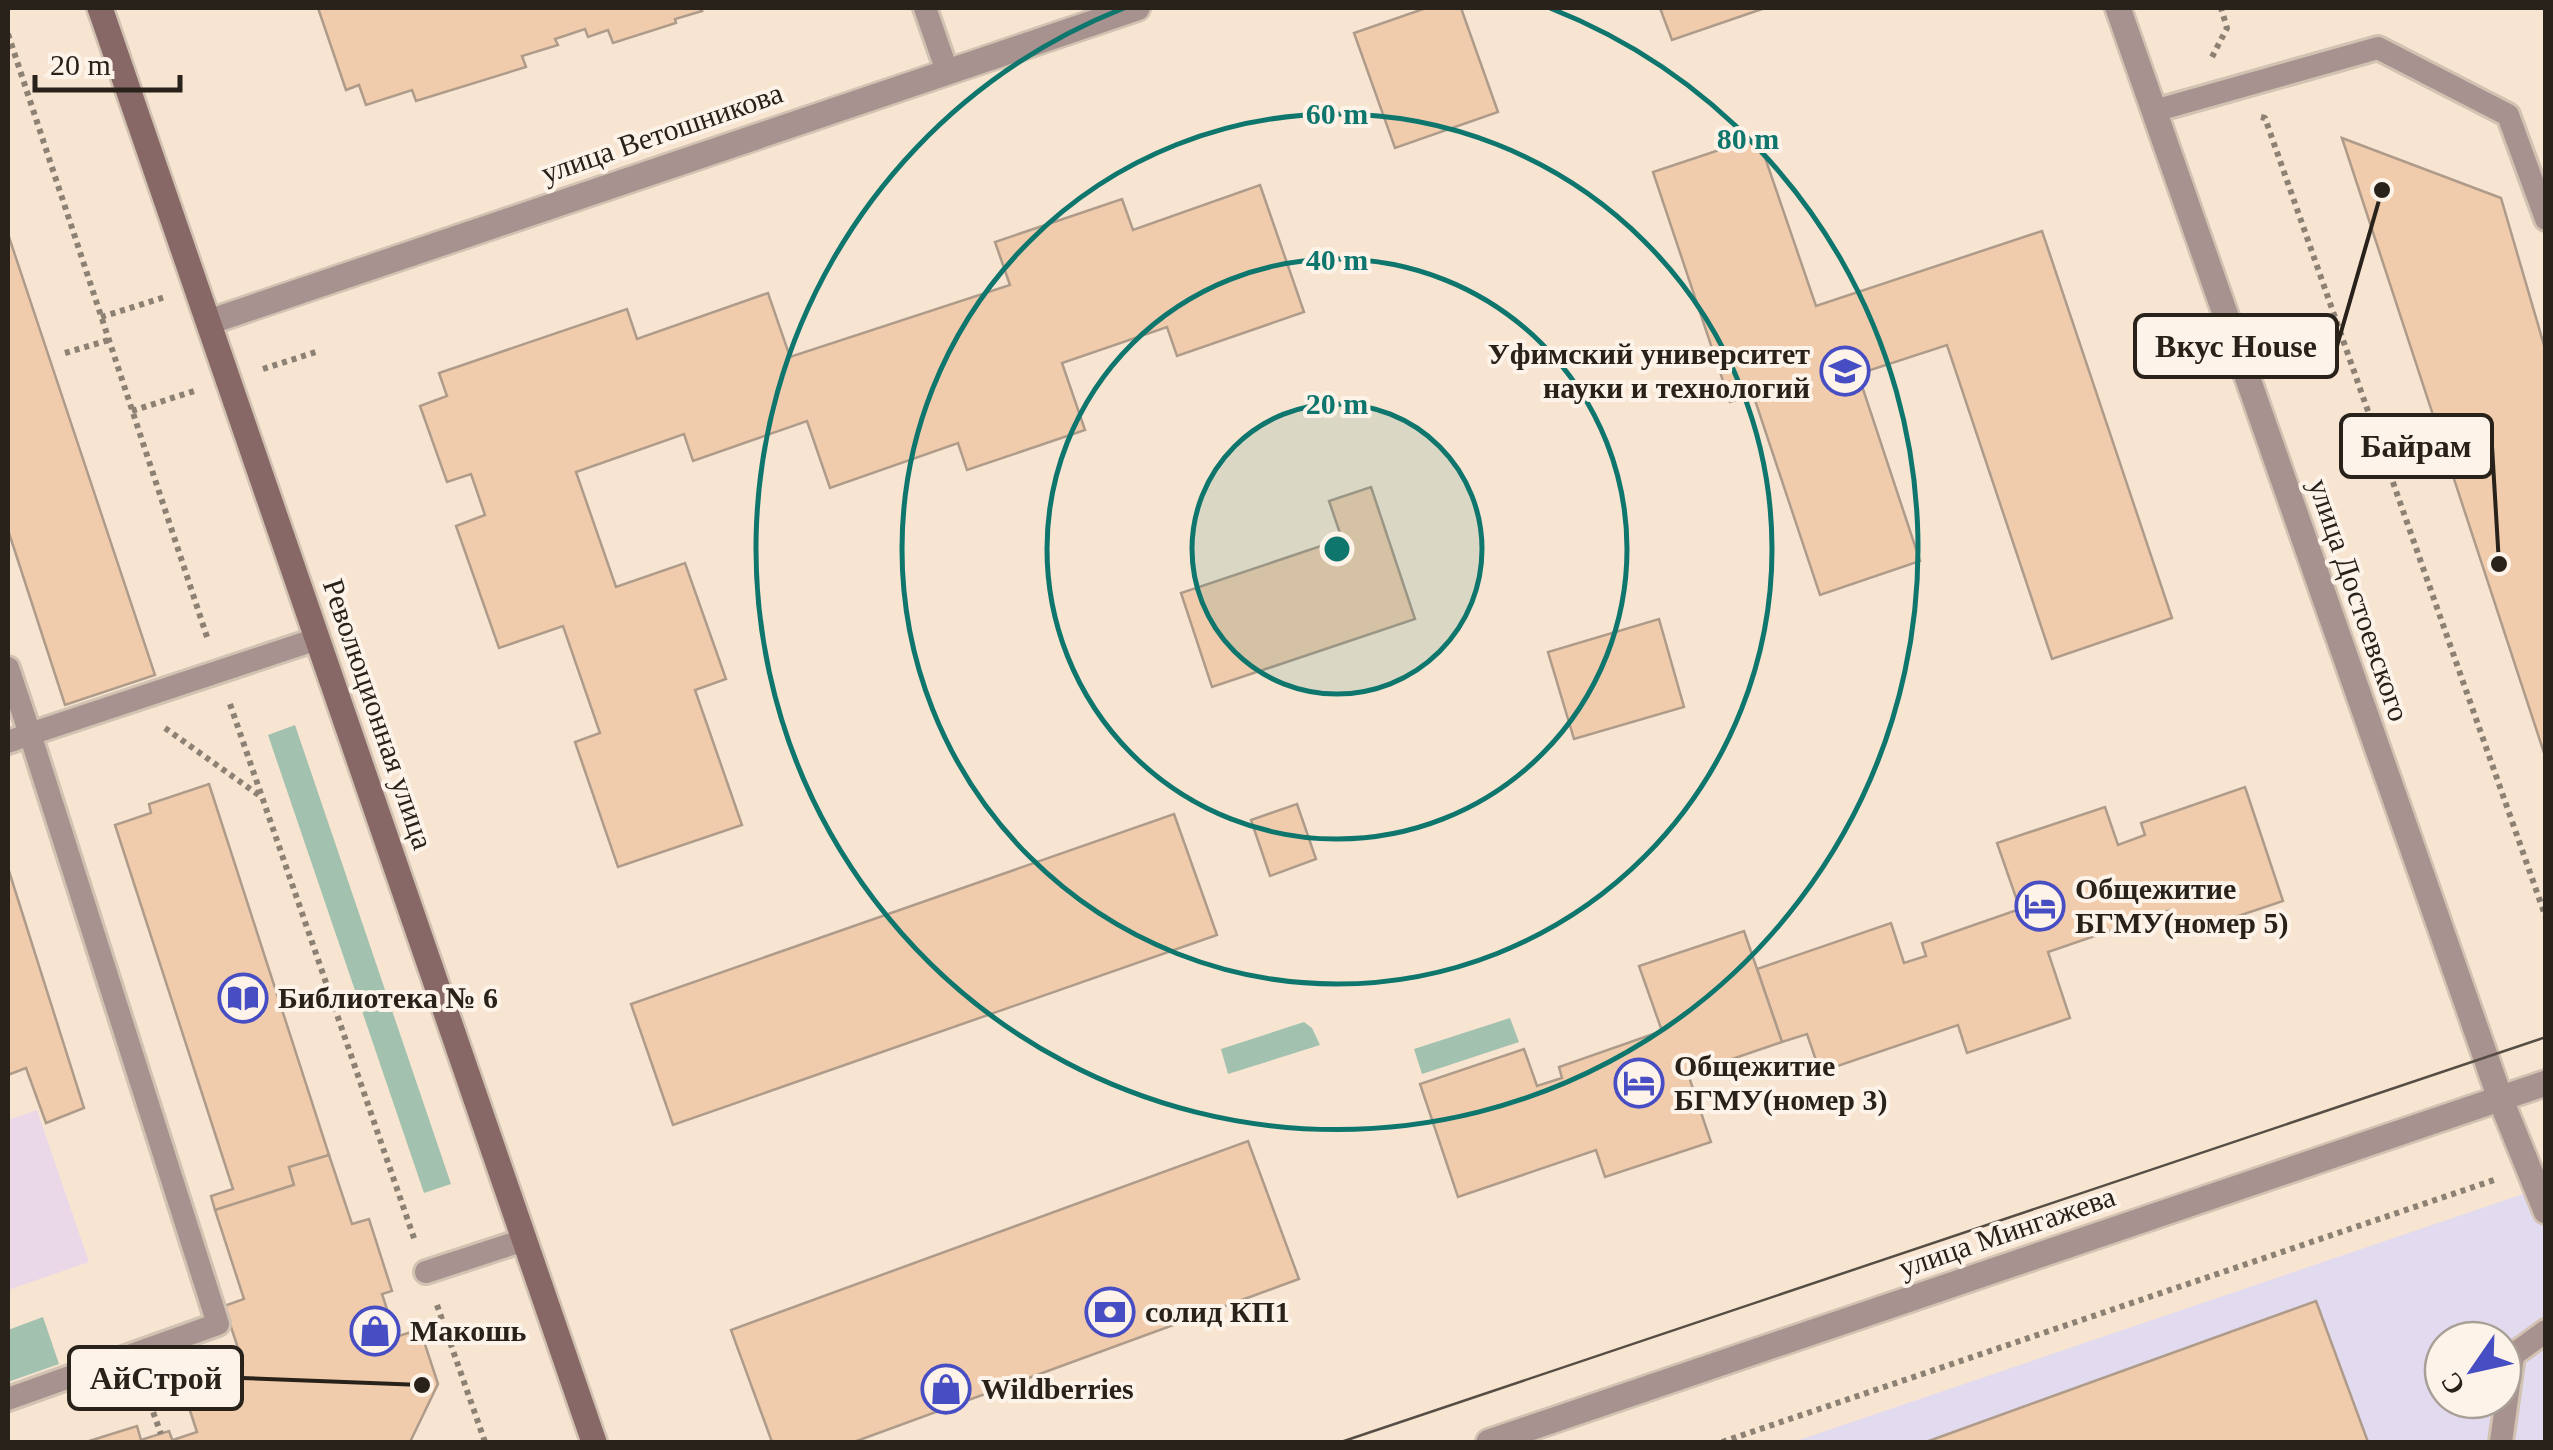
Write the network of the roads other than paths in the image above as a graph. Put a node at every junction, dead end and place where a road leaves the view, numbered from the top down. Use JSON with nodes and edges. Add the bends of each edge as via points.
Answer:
{"nodes":[{"id":1,"x":100,"y":8,"type":"edge"},
{"id":2,"x":926,"y":8,"type":"edge"},
{"id":3,"x":1137,"y":8,"type":"edge"},
{"id":4,"x":2118,"y":8,"type":"edge"},
{"id":5,"x":946,"y":71,"type":"junction"},
{"id":6,"x":2154,"y":110,"type":"junction"},
{"id":7,"x":2546,"y":220,"type":"edge"},
{"id":8,"x":209,"y":322,"type":"junction"},
{"id":9,"x":317,"y":639,"type":"junction"},
{"id":10,"x":8,"y":668,"type":"edge"},
{"id":11,"x":19,"y":738,"type":"edge"},
{"id":12,"x":2546,"y":1083,"type":"edge"},
{"id":13,"x":2500,"y":1098,"type":"junction"},
{"id":14,"x":2546,"y":1212,"type":"edge"},
{"id":15,"x":524,"y":1240,"type":"junction"},
{"id":16,"x":426,"y":1272,"type":"road end"},
{"id":17,"x":2546,"y":1331,"type":"edge"},
{"id":18,"x":8,"y":1399,"type":"edge"},
{"id":19,"x":594,"y":1442,"type":"edge"},
{"id":20,"x":1490,"y":1442,"type":"edge"},
{"id":21,"x":2501,"y":1442,"type":"edge"}],
"edges":[{"from":1,"to":8,"type":"main road","name":"Революционная улица"},
{"from":2,"to":5,"type":"lane"},
{"from":3,"to":5,"type":"street","name":"улица Ветошникова"},
{"from":4,"to":6,"type":"street","name":"улица Достоевского"},
{"from":5,"to":8,"type":"street","name":"улица Ветошникова"},
{"from":6,"to":7,"type":"lane","via":[[2378,48],[2508,115]]},
{"from":6,"to":13,"type":"street","name":"улица Достоевского"},
{"from":8,"to":9,"type":"main road","name":"Революционная улица"},
{"from":9,"to":11,"type":"lane"},
{"from":9,"to":15,"type":"main road","name":"Революционная улица"},
{"from":10,"to":11,"type":"lane"},
{"from":11,"to":18,"type":"lane","via":[[218,1324]]},
{"from":12,"to":13,"type":"street","name":"улица Мингажева"},
{"from":13,"to":14,"type":"street","name":"улица Достоевского"},
{"from":13,"to":20,"type":"street","name":"улица Мингажева"},
{"from":15,"to":16,"type":"lane"},
{"from":15,"to":19,"type":"main road","name":"Революционная улица"},
{"from":17,"to":21,"type":"lane","via":[[2513,1355]]}]}
